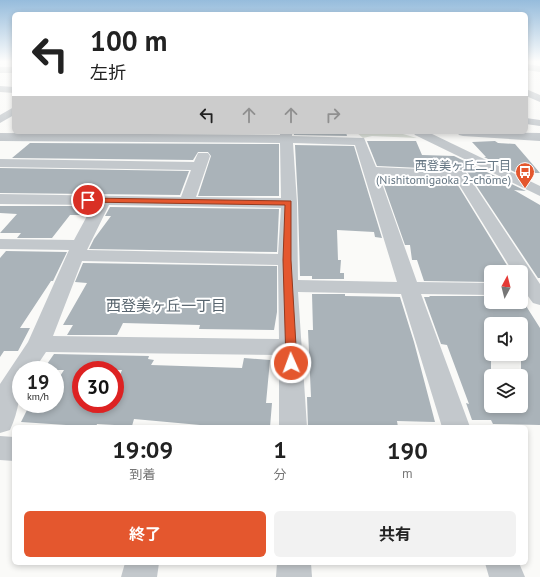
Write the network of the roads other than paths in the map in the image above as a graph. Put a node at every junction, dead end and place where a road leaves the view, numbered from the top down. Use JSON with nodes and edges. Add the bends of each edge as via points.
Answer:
{"nodes":[{"id":1,"x":0,"y":89,"type":"edge"},
{"id":2,"x":535,"y":89,"type":"edge"},
{"id":3,"x":12,"y":90,"type":"edge"},
{"id":4,"x":528,"y":100,"type":"edge"},
{"id":5,"x":540,"y":100,"type":"edge"},
{"id":6,"x":12,"y":109,"type":"edge"},
{"id":7,"x":0,"y":120,"type":"edge"},
{"id":8,"x":528,"y":121,"type":"edge"},
{"id":9,"x":540,"y":123,"type":"edge"},
{"id":10,"x":422,"y":134,"type":"edge"},
{"id":11,"x":489,"y":134,"type":"edge"},
{"id":12,"x":55,"y":135,"type":"edge"},
{"id":13,"x":143,"y":135,"type":"edge"},
{"id":14,"x":286,"y":135,"type":"edge"},
{"id":15,"x":0,"y":137,"type":"edge"},
{"id":16,"x":208,"y":138,"type":"junction"},
{"id":17,"x":540,"y":138,"type":"edge"},
{"id":18,"x":0,"y":163,"type":"edge"},
{"id":19,"x":199,"y":166,"type":"junction"},
{"id":20,"x":371,"y":171,"type":"junction"},
{"id":21,"x":513,"y":178,"type":"junction"},
{"id":22,"x":540,"y":178,"type":"edge"},
{"id":23,"x":540,"y":192,"type":"edge"},
{"id":24,"x":0,"y":199,"type":"edge"},
{"id":25,"x":102,"y":201,"type":"junction"},
{"id":26,"x":187,"y":201,"type":"junction"},
{"id":27,"x":289,"y":203,"type":"junction"},
{"id":28,"x":0,"y":244,"type":"edge"},
{"id":29,"x":78,"y":250,"type":"junction"},
{"id":30,"x":287,"y":260,"type":"junction"},
{"id":31,"x":288,"y":286,"type":"junction"},
{"id":32,"x":409,"y":287,"type":"junction"},
{"id":33,"x":484,"y":289,"type":"edge"},
{"id":34,"x":534,"y":292,"type":"edge"},
{"id":35,"x":39,"y":344,"type":"junction"},
{"id":36,"x":291,"y":347,"type":"junction"},
{"id":37,"x":27,"y":361,"type":"edge"},
{"id":38,"x":12,"y":383,"type":"edge"},
{"id":39,"x":0,"y":422,"type":"edge"},
{"id":40,"x":293,"y":425,"type":"edge"},
{"id":41,"x":455,"y":425,"type":"edge"},
{"id":42,"x":0,"y":448,"type":"edge"},
{"id":43,"x":12,"y":449,"type":"edge"},
{"id":44,"x":142,"y":565,"type":"edge"},
{"id":45,"x":294,"y":565,"type":"edge"},
{"id":46,"x":503,"y":565,"type":"edge"},
{"id":47,"x":139,"y":577,"type":"edge"},
{"id":48,"x":294,"y":577,"type":"edge"},
{"id":49,"x":507,"y":577,"type":"edge"}],
"edges":[{"from":1,"to":3,"type":"street"},
{"from":2,"to":5,"type":"street"},
{"from":4,"to":5,"type":"street"},
{"from":6,"to":7,"type":"street"},
{"from":8,"to":9,"type":"street"},
{"from":10,"to":21,"type":"street"},
{"from":11,"to":17,"type":"street"},
{"from":12,"to":13,"type":"street"},
{"from":12,"to":15,"type":"street"},
{"from":13,"to":16,"type":"street"},
{"from":14,"to":16,"type":"street"},
{"from":14,"to":20,"type":"street","via":[[360,141]]},
{"from":14,"to":27,"type":"street"},
{"from":16,"to":19,"type":"street"},
{"from":18,"to":19,"type":"street"},
{"from":19,"to":26,"type":"street"},
{"from":20,"to":32,"type":"street"},
{"from":20,"to":34,"type":"street","via":[[460,174]]},
{"from":21,"to":22,"type":"street"},
{"from":21,"to":23,"type":"street"},
{"from":24,"to":25,"type":"street"},
{"from":25,"to":26,"type":"street"},
{"from":25,"to":29,"type":"street"},
{"from":26,"to":27,"type":"street"},
{"from":27,"to":30,"type":"street"},
{"from":28,"to":29,"type":"street"},
{"from":29,"to":30,"type":"street"},
{"from":29,"to":35,"type":"street"},
{"from":30,"to":31,"type":"street"},
{"from":31,"to":32,"type":"street"},
{"from":31,"to":36,"type":"street"},
{"from":32,"to":33,"type":"street"},
{"from":32,"to":41,"type":"street"},
{"from":35,"to":36,"type":"street"},
{"from":35,"to":37,"type":"street"},
{"from":36,"to":40,"type":"street"},
{"from":38,"to":39,"type":"street"},
{"from":42,"to":43,"type":"street"},
{"from":44,"to":47,"type":"street"},
{"from":45,"to":48,"type":"street"},
{"from":46,"to":49,"type":"street"}]}
